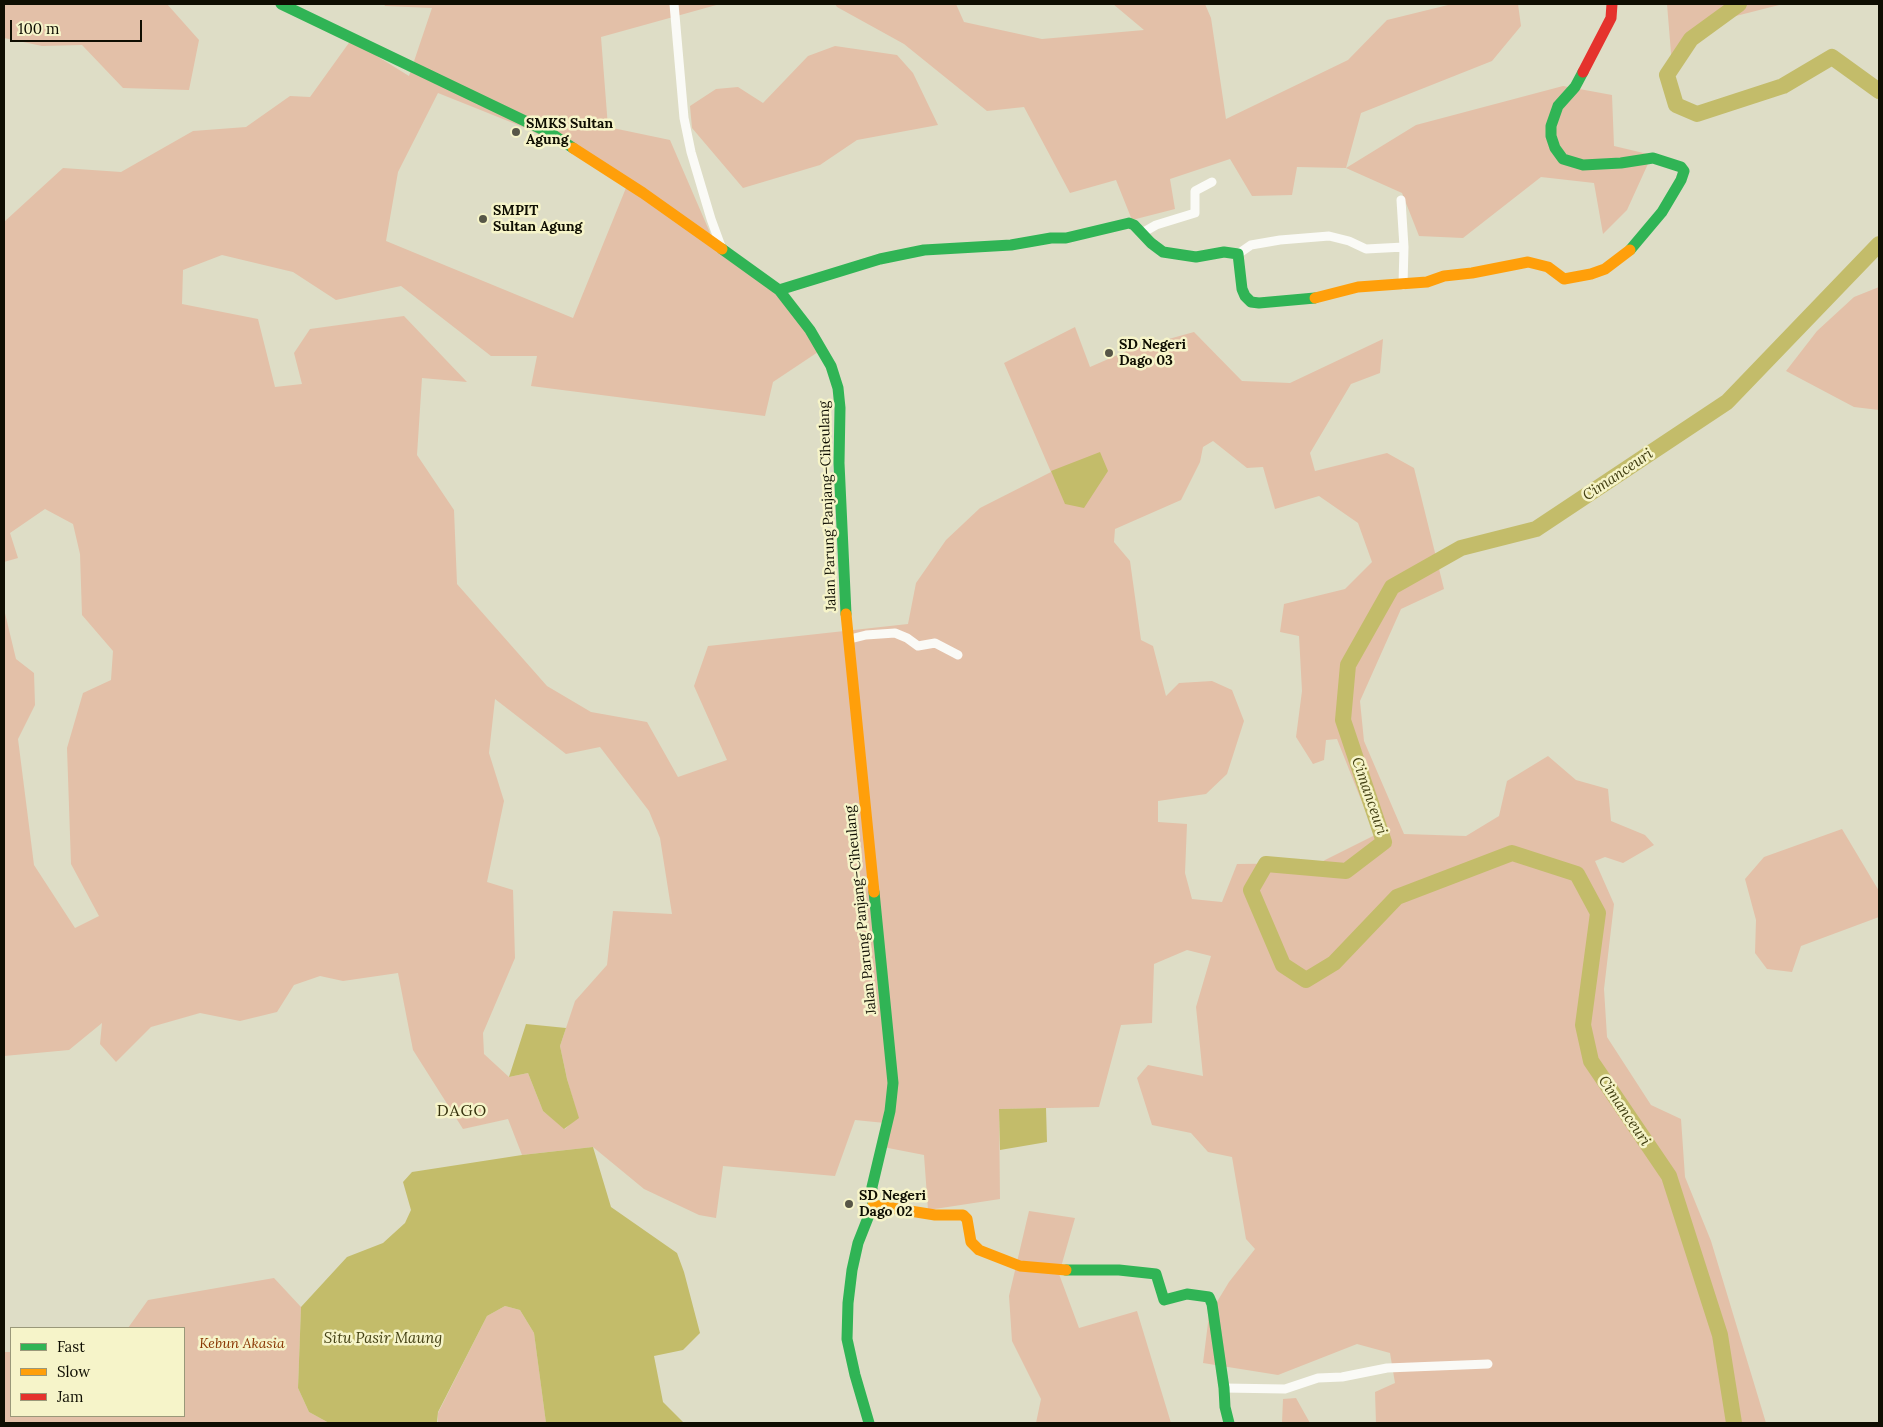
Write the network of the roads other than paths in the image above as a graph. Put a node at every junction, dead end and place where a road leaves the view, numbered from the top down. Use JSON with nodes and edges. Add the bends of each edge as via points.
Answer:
{"nodes":[{"id":1,"x":281,"y":4,"type":"edge"},
{"id":2,"x":674,"y":4,"type":"edge"},
{"id":3,"x":1612,"y":4,"type":"edge"},
{"id":4,"x":1212,"y":182,"type":"dead end"},
{"id":5,"x":1401,"y":200,"type":"dead end"},
{"id":6,"x":1142,"y":233,"type":"junction"},
{"id":7,"x":1404,"y":248,"type":"junction"},
{"id":8,"x":723,"y":252,"type":"junction"},
{"id":9,"x":1238,"y":254,"type":"junction"},
{"id":10,"x":1403,"y":285,"type":"junction"},
{"id":11,"x":779,"y":290,"type":"junction"},
{"id":12,"x":850,"y":639,"type":"junction"},
{"id":13,"x":958,"y":655,"type":"dead end"},
{"id":14,"x":873,"y":1205,"type":"junction"},
{"id":15,"x":1488,"y":1364,"type":"dead end"},
{"id":16,"x":1224,"y":1388,"type":"junction"},
{"id":17,"x":869,"y":1423,"type":"edge"},
{"id":18,"x":1229,"y":1423,"type":"edge"}],
"edges":[{"from":1,"to":8,"type":"street","name":"Jalan Parung Panjang–Ciheulang","via":[[552,134],[643,193]]},
{"from":2,"to":8,"type":"street","via":[[684,118],[702,190]]},
{"from":3,"to":10,"type":"street","via":[[1611,18],[1575,87],[1558,106],[1551,136],[1562,159],[1582,164],[1653,158],[1682,167],[1681,180],[1662,212],[1630,249],[1605,268],[1591,274],[1564,279],[1548,267],[1528,262]]},
{"from":4,"to":6,"type":"street","via":[[1195,191],[1195,213],[1156,225]]},
{"from":5,"to":7,"type":"street"},
{"from":6,"to":9,"type":"street","via":[[1163,252],[1196,257],[1224,252]]},
{"from":6,"to":11,"type":"street","via":[[1129,222],[1066,238],[924,250],[880,259]]},
{"from":7,"to":9,"type":"street","via":[[1366,249],[1329,236],[1251,245]]},
{"from":7,"to":10,"type":"street"},
{"from":8,"to":11,"type":"street","name":"Jalan Parung Panjang–Ciheulang"},
{"from":9,"to":10,"type":"street","via":[[1242,289],[1251,302],[1321,297],[1358,287]]},
{"from":11,"to":12,"type":"street","name":"Jalan Parung Panjang–Ciheulang","via":[[810,330],[831,366],[838,388],[845,602]]},
{"from":12,"to":13,"type":"street","via":[[895,633],[918,646],[935,644]]},
{"from":12,"to":14,"type":"street","name":"Jalan Parung Panjang–Ciheulang","via":[[893,1083],[890,1111],[872,1187]]},
{"from":14,"to":16,"type":"street","via":[[935,1216],[963,1215],[967,1219],[971,1242],[979,1250],[1020,1266],[1156,1274],[1164,1300],[1187,1294],[1209,1297]]},
{"from":14,"to":17,"type":"street","name":"Jalan Parung Panjang–Ciheulang","via":[[858,1243],[852,1270],[847,1339]]},
{"from":15,"to":16,"type":"street","via":[[1387,1368],[1318,1378],[1285,1389]]},
{"from":16,"to":18,"type":"street"}]}
